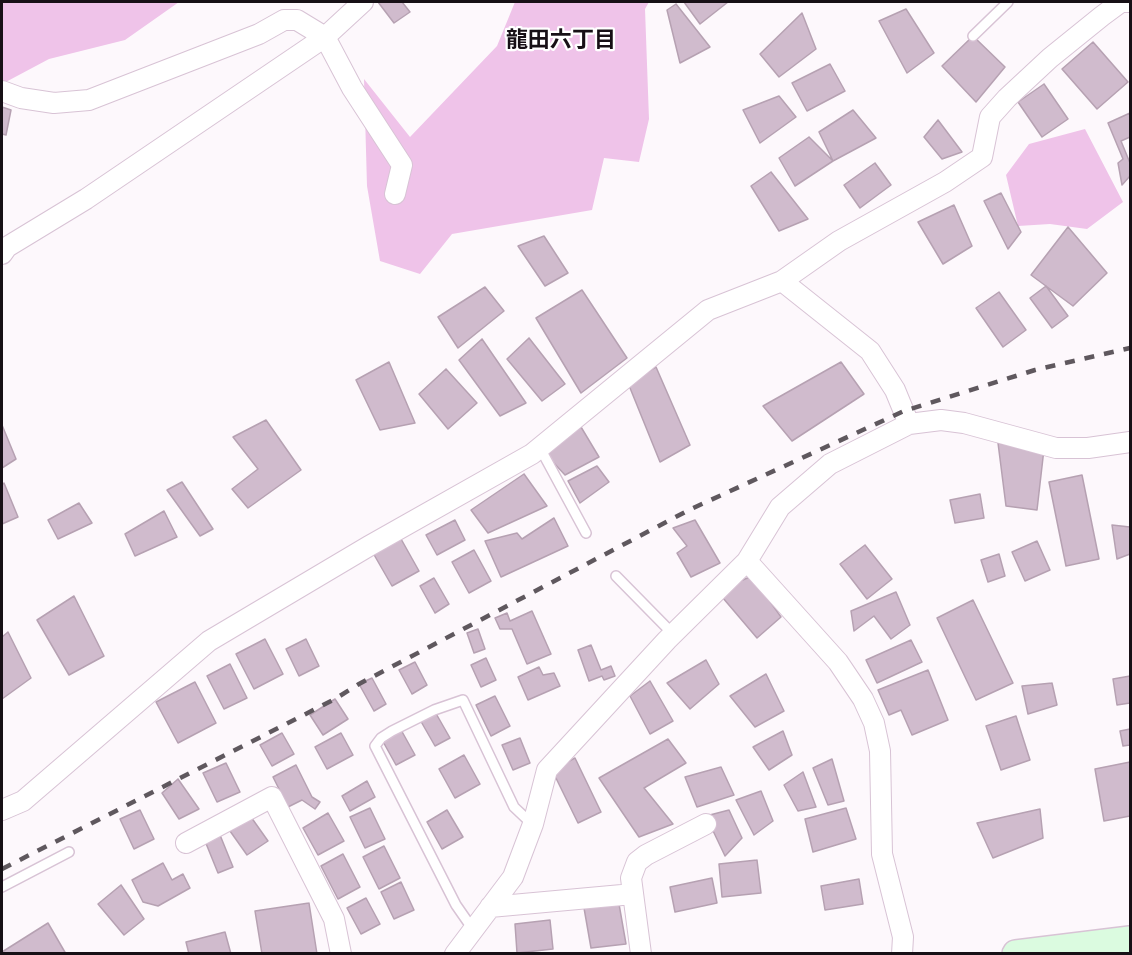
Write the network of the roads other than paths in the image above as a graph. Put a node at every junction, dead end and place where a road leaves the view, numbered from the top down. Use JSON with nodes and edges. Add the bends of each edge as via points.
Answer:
{"nodes":[{"id":1,"x":363,"y":2,"type":"edge"},
{"id":2,"x":1008,"y":2,"type":"edge"},
{"id":3,"x":1129,"y":2,"type":"edge"},
{"id":4,"x":1098,"y":9,"type":"edge"},
{"id":5,"x":974,"y":36,"type":"dead end"},
{"id":6,"x":325,"y":37,"type":"junction"},
{"id":7,"x":2,"y":92,"type":"edge"},
{"id":8,"x":395,"y":194,"type":"dead end"},
{"id":9,"x":2,"y":254,"type":"edge"},
{"id":10,"x":782,"y":281,"type":"junction"},
{"id":11,"x":909,"y":424,"type":"junction"},
{"id":12,"x":1131,"y":442,"type":"edge"},
{"id":13,"x":540,"y":448,"type":"junction"},
{"id":14,"x":586,"y":533,"type":"dead end"},
{"id":15,"x":747,"y":561,"type":"junction"},
{"id":16,"x":616,"y":576,"type":"dead end"},
{"id":17,"x":673,"y":634,"type":"junction"},
{"id":18,"x":2,"y":810,"type":"edge"},
{"id":19,"x":532,"y":824,"type":"junction"},
{"id":20,"x":706,"y":824,"type":"dead end"},
{"id":21,"x":186,"y":843,"type":"dead end"},
{"id":22,"x":69,"y":852,"type":"dead end"},
{"id":23,"x":2,"y":887,"type":"edge"},
{"id":24,"x":633,"y":894,"type":"junction"},
{"id":25,"x":490,"y":907,"type":"junction"},
{"id":26,"x":472,"y":928,"type":"junction"},
{"id":27,"x":1131,"y":940,"type":"edge"},
{"id":28,"x":341,"y":954,"type":"edge"},
{"id":29,"x":455,"y":954,"type":"edge"},
{"id":30,"x":641,"y":954,"type":"edge"},
{"id":31,"x":903,"y":954,"type":"edge"},
{"id":32,"x":1016,"y":954,"type":"edge"}],
"edges":[{"from":1,"to":6,"type":"street"},
{"from":2,"to":5,"type":"lane"},
{"from":3,"to":4,"type":"street"},
{"from":4,"to":10,"type":"street","via":[[990,117],[982,157],[839,241]]},
{"from":6,"to":7,"type":"street","via":[[297,20],[284,20],[259,34],[89,100],[54,103]]},
{"from":6,"to":8,"type":"street","via":[[352,88],[402,165]]},
{"from":6,"to":9,"type":"street","via":[[86,200],[7,247]]},
{"from":10,"to":11,"type":"street","via":[[870,351],[895,390]]},
{"from":10,"to":13,"type":"street","via":[[708,310]]},
{"from":11,"to":12,"type":"street","via":[[941,420],[964,423],[1056,448]]},
{"from":11,"to":15,"type":"street","via":[[830,464],[780,507]]},
{"from":13,"to":14,"type":"lane"},
{"from":13,"to":18,"type":"street","via":[[209,641],[23,801]]},
{"from":15,"to":17,"type":"street"},
{"from":15,"to":31,"type":"street","via":[[838,662],[874,723],[880,752],[882,854],[903,937]]},
{"from":16,"to":17,"type":"lane"},
{"from":17,"to":19,"type":"street","via":[[547,770]]},
{"from":19,"to":25,"type":"street","via":[[513,877]]},
{"from":19,"to":26,"type":"lane","via":[[514,807],[463,700],[392,731],[375,746],[456,905]]},
{"from":20,"to":24,"type":"street","via":[[637,862],[631,878]]},
{"from":21,"to":28,"type":"street","via":[[272,797],[334,919]]},
{"from":22,"to":23,"type":"lane"},
{"from":24,"to":25,"type":"street"},
{"from":24,"to":30,"type":"street"},
{"from":25,"to":26,"type":"street"},
{"from":26,"to":29,"type":"street"},
{"from":27,"to":32,"type":"main road"}]}
